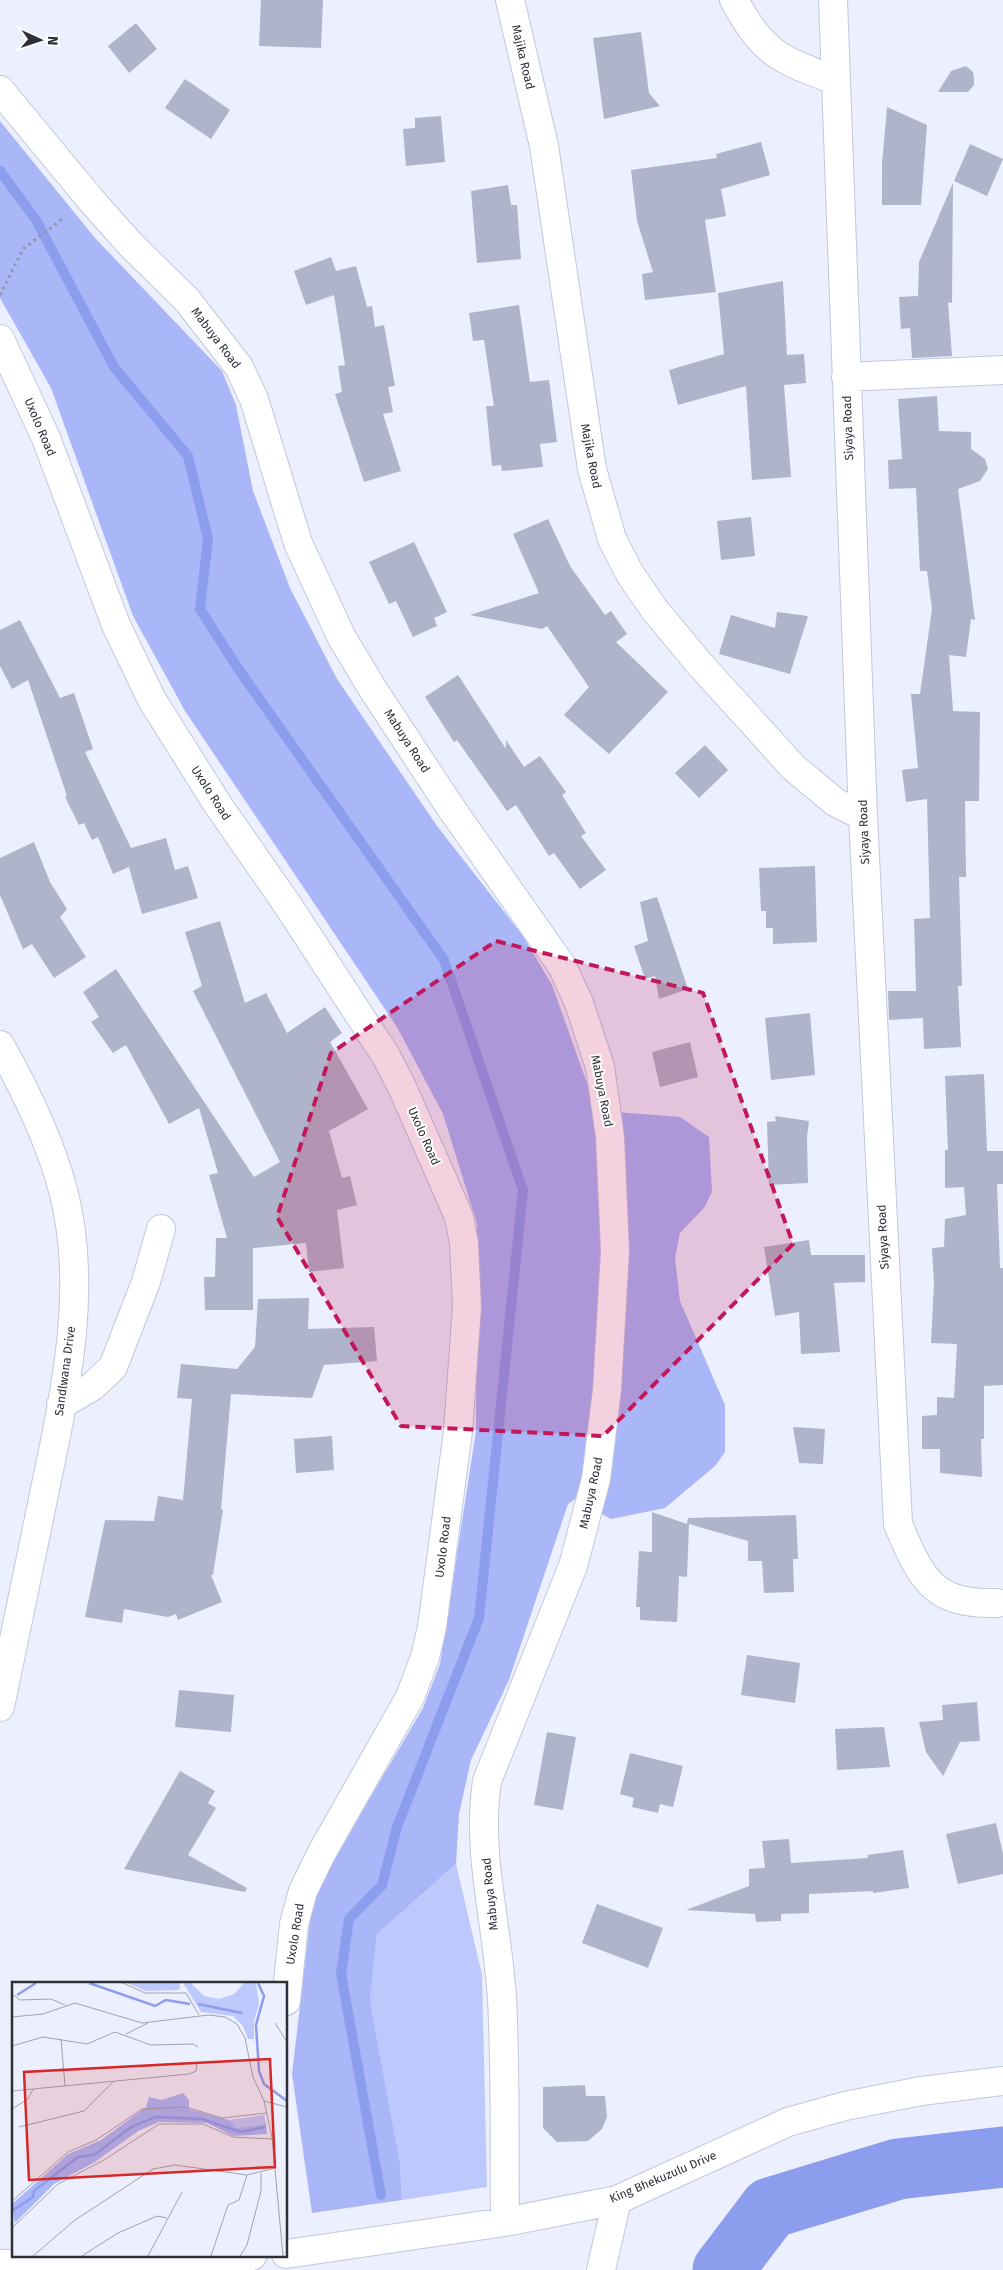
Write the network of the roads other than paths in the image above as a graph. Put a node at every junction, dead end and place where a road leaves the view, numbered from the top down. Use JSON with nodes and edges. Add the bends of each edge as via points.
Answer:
{"nodes":[{"id":1,"x":510,"y":0,"type":"edge"},
{"id":2,"x":734,"y":0,"type":"edge"},
{"id":3,"x":833,"y":0,"type":"edge"},
{"id":4,"x":835,"y":80,"type":"junction"},
{"id":5,"x":0,"y":90,"type":"edge"},
{"id":6,"x":0,"y":338,"type":"edge"},
{"id":7,"x":1003,"y":370,"type":"edge"},
{"id":8,"x":846,"y":377,"type":"junction"},
{"id":9,"x":863,"y":816,"type":"junction"},
{"id":10,"x":0,"y":1045,"type":"edge"},
{"id":11,"x":161,"y":1230,"type":"dead end"},
{"id":12,"x":61,"y":1405,"type":"junction"},
{"id":13,"x":997,"y":1603,"type":"dead end"},
{"id":14,"x":0,"y":1707,"type":"edge"},
{"id":15,"x":288,"y":1982,"type":"edge"},
{"id":16,"x":1003,"y":2081,"type":"edge"},
{"id":17,"x":616,"y":2200,"type":"junction"},
{"id":18,"x":505,"y":2222,"type":"junction"},
{"id":19,"x":288,"y":2255,"type":"edge"},
{"id":20,"x":189,"y":2258,"type":"edge"},
{"id":21,"x":0,"y":2264,"type":"edge"},
{"id":22,"x":601,"y":2270,"type":"edge"}],
"edges":[{"from":1,"to":9,"type":"street","name":"Majika Road","via":[[544,146],[592,469],[612,539],[630,574],[654,609],[793,767],[835,802]]},
{"from":2,"to":4,"type":"street","via":[[752,32],[765,47],[799,67]]},
{"from":3,"to":4,"type":"street","name":"Siyaya Road"},
{"from":4,"to":8,"type":"street","name":"Siyaya Road"},
{"from":5,"to":18,"type":"street","name":"Mabuya Road","via":[[91,200],[186,300],[239,367],[254,399],[298,543],[341,636],[450,808],[562,966],[579,1003],[600,1067],[610,1137],[614,1251],[609,1363],[596,1479],[573,1566],[487,1780],[484,1804],[484,1837],[502,1998]]},
{"from":6,"to":15,"type":"street","name":"Uxolo Road","via":[[46,438],[116,624],[152,700],[386,1056],[450,1193],[464,1243],[467,1307],[458,1431],[425,1658],[410,1697],[303,1891],[294,1924]]},
{"from":7,"to":8,"type":"street"},
{"from":8,"to":9,"type":"street","name":"Siyaya Road"},
{"from":9,"to":13,"type":"street","name":"Siyaya Road","via":[[898,1524],[914,1560],[929,1583],[946,1596],[972,1604]]},
{"from":10,"to":12,"type":"street","name":"Sandlwana Drive","via":[[27,1093],[48,1141],[63,1191],[72,1240],[75,1290]]},
{"from":11,"to":12,"type":"street","via":[[146,1282],[113,1367],[92,1386]]},
{"from":12,"to":14,"type":"street","name":"Sandlwana Drive"},
{"from":16,"to":17,"type":"street","name":"King Bhekuzulu Drive","via":[[921,2091],[845,2106],[788,2122]]},
{"from":17,"to":18,"type":"street","name":"King Bhekuzulu Drive"},
{"from":17,"to":22,"type":"street"},
{"from":18,"to":19,"type":"street","name":"King Bhekuzulu Drive"},
{"from":20,"to":21,"type":"street"}]}
